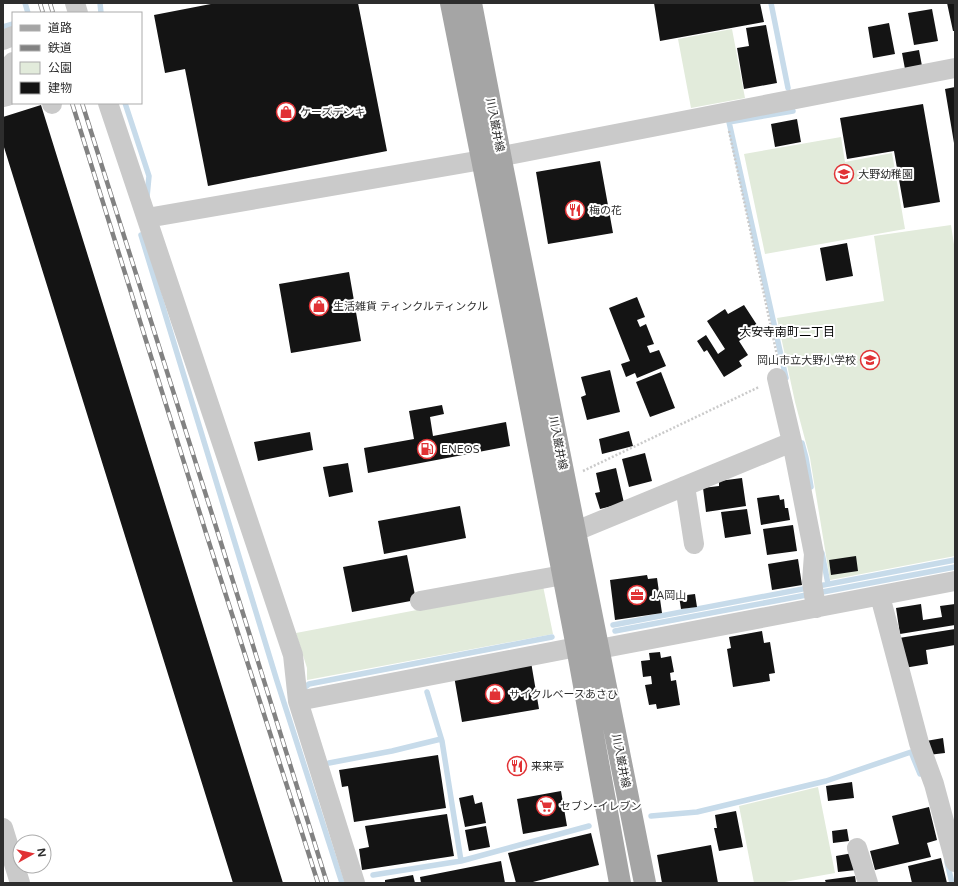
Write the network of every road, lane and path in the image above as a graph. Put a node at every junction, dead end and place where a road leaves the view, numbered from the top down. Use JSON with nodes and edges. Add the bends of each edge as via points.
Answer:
{"nodes":[{"id":1,"x":451,"y":3,"type":"edge"},
{"id":2,"x":471,"y":3,"type":"edge"},
{"id":3,"x":12,"y":68,"type":"edge"},
{"id":4,"x":955,"y":68,"type":"edge"},
{"id":5,"x":3,"y":97,"type":"edge"},
{"id":6,"x":108,"y":104,"type":"edge"},
{"id":7,"x":725,"y":113,"type":"junction"},
{"id":8,"x":491,"y":158,"type":"junction"},
{"id":9,"x":147,"y":218,"type":"junction"},
{"id":10,"x":777,"y":378,"type":"junction"},
{"id":11,"x":792,"y":442,"type":"junction"},
{"id":12,"x":578,"y":474,"type":"dead end"},
{"id":13,"x":685,"y":486,"type":"junction"},
{"id":14,"x":576,"y":531,"type":"junction"},
{"id":15,"x":694,"y":544,"type":"dead end"},
{"id":16,"x":563,"y":575,"type":"junction"},
{"id":17,"x":955,"y":581,"type":"edge"},
{"id":18,"x":814,"y":596,"type":"junction"},
{"id":19,"x":880,"y":596,"type":"junction"},
{"id":20,"x":420,"y":601,"type":"dead end"},
{"id":21,"x":577,"y":647,"type":"junction"},
{"id":22,"x":599,"y":649,"type":"junction"},
{"id":23,"x":297,"y":692,"type":"junction"},
{"id":24,"x":3,"y":828,"type":"edge"},
{"id":25,"x":857,"y":848,"type":"dead end"},
{"id":26,"x":955,"y":862,"type":"edge"},
{"id":27,"x":20,"y":883,"type":"edge"},
{"id":28,"x":355,"y":883,"type":"edge"},
{"id":29,"x":620,"y":883,"type":"edge"},
{"id":30,"x":645,"y":883,"type":"edge"},
{"id":31,"x":868,"y":883,"type":"edge"}],
"edges":[{"from":1,"to":8,"type":"main road","name":"川入巌井線"},
{"from":2,"to":8,"type":"main road","name":"川入巌井線"},
{"from":3,"to":5,"type":"street","via":[[7,96]]},
{"from":4,"to":7,"type":"street"},
{"from":6,"to":9,"type":"street"},
{"from":7,"to":8,"type":"street"},
{"from":7,"to":10,"type":"path","via":[[781,373]]},
{"from":8,"to":9,"type":"street"},
{"from":8,"to":14,"type":"main road","name":"川入巌井線"},
{"from":8,"to":16,"type":"main road","name":"川入巌井線","via":[[519,345]]},
{"from":9,"to":23,"type":"street","via":[[293,655]]},
{"from":10,"to":11,"type":"street"},
{"from":10,"to":12,"type":"path"},
{"from":11,"to":13,"type":"street"},
{"from":11,"to":18,"type":"street","via":[[814,554]]},
{"from":13,"to":14,"type":"street"},
{"from":13,"to":15,"type":"street"},
{"from":14,"to":22,"type":"main road","name":"川入巌井線"},
{"from":16,"to":20,"type":"street"},
{"from":16,"to":21,"type":"main road","name":"川入巌井線"},
{"from":17,"to":19,"type":"street"},
{"from":18,"to":19,"type":"street"},
{"from":18,"to":22,"type":"street"},
{"from":19,"to":26,"type":"street","via":[[919,743],[934,784]]},
{"from":21,"to":23,"type":"street"},
{"from":21,"to":29,"type":"main road","name":"川入巌井線"},
{"from":22,"to":30,"type":"main road","name":"川入巌井線"},
{"from":23,"to":28,"type":"street"},
{"from":24,"to":27,"type":"street"},
{"from":25,"to":31,"type":"street"}]}
